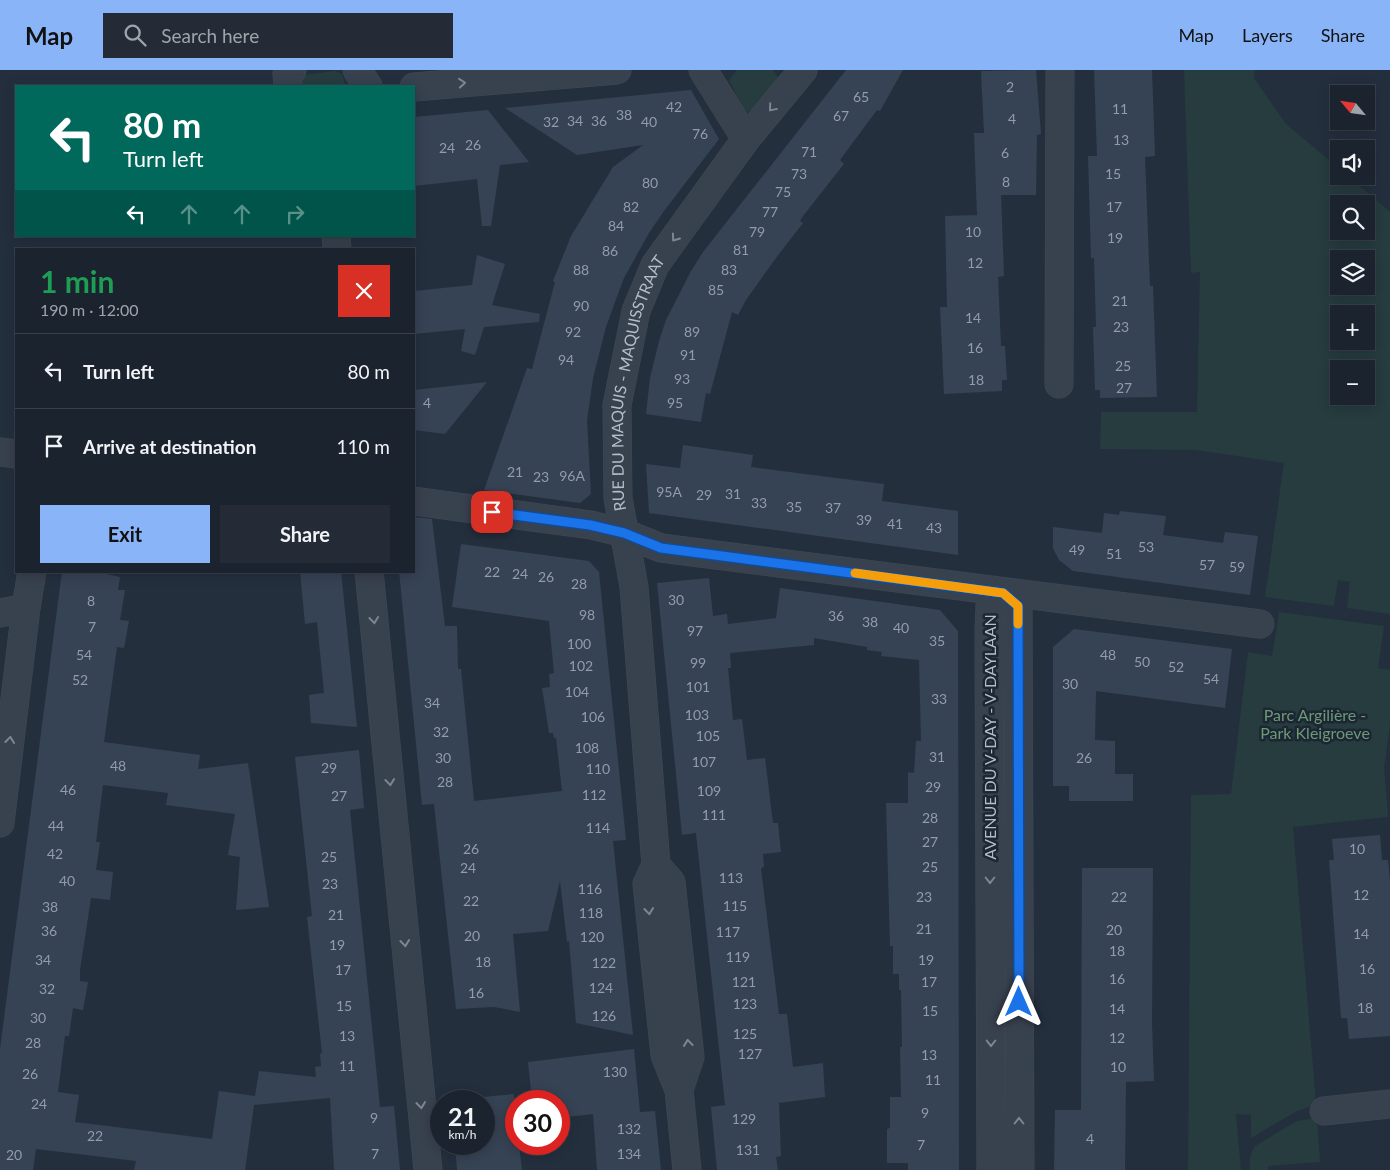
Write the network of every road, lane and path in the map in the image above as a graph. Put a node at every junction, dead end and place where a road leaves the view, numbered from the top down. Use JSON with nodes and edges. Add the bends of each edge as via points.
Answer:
{"nodes":[{"id":1,"x":292,"y":70,"type":"edge"},
{"id":2,"x":357,"y":70,"type":"edge"},
{"id":3,"x":617,"y":70,"type":"edge"},
{"id":4,"x":703,"y":70,"type":"edge"},
{"id":5,"x":803,"y":70,"type":"edge"},
{"id":6,"x":1060,"y":70,"type":"edge"},
{"id":7,"x":288,"y":85,"type":"edge"},
{"id":8,"x":367,"y":85,"type":"edge"},
{"id":9,"x":415,"y":87,"type":"edge"},
{"id":10,"x":746,"y":139,"type":"junction"},
{"id":11,"x":1059,"y":384,"type":"dead end"},
{"id":12,"x":0,"y":452,"type":"edge"},
{"id":13,"x":15,"y":454,"type":"edge"},
{"id":14,"x":415,"y":501,"type":"edge"},
{"id":15,"x":624,"y":533,"type":"junction"},
{"id":16,"x":31,"y":573,"type":"edge"},
{"id":17,"x":369,"y":573,"type":"edge"},
{"id":18,"x":1003,"y":593,"type":"junction"},
{"id":19,"x":13,"y":610,"type":"edge"},
{"id":20,"x":1260,"y":624,"type":"dead end"},
{"id":21,"x":0,"y":823,"type":"edge"},
{"id":22,"x":1390,"y":1104,"type":"edge"},
{"id":23,"x":1324,"y":1111,"type":"dead end"},
{"id":24,"x":428,"y":1170,"type":"edge"},
{"id":25,"x":687,"y":1170,"type":"edge"},
{"id":26,"x":991,"y":1170,"type":"edge"},
{"id":27,"x":1020,"y":1170,"type":"edge"}],
"edges":[{"from":1,"to":7,"type":"street","via":[[287,74]]},
{"from":2,"to":8,"type":"street"},
{"from":9,"to":3,"type":"street","one_way":true},
{"from":4,"to":10,"type":"street"},
{"from":5,"to":10,"type":"street","name":"RUE DU MAQUIS - MAQUISSTRAAT","one_way":true},
{"from":6,"to":11,"type":"street"},
{"from":10,"to":15,"type":"street","name":"RUE DU MAQUIS - MAQUISSTRAAT","one_way":true,"via":[[655,265],[636,311],[617,405],[618,498]]},
{"from":12,"to":13,"type":"street"},
{"from":14,"to":15,"type":"street","via":[[590,525]]},
{"from":15,"to":18,"type":"street","via":[[661,548]]},
{"from":15,"to":25,"type":"street","name":"RUE DU MAQUIS - MAQUISSTRAAT","via":[[634,587],[656,864],[647,884],[665,1055],[679,1090]]},
{"from":16,"to":19,"type":"street"},
{"from":17,"to":24,"type":"street","one_way":true},
{"from":18,"to":20,"type":"street"},
{"from":18,"to":26,"type":"street","name":"AVENUE DU V-DAY - V-DAYLAAN","one_way":true,"via":[[990,606],[989,623]]},
{"from":27,"to":18,"type":"street","name":"AVENUE DU V-DAY - V-DAYLAAN","one_way":true,"via":[[1018,606]]},
{"from":21,"to":19,"type":"street","one_way":true},
{"from":22,"to":23,"type":"street"}]}
